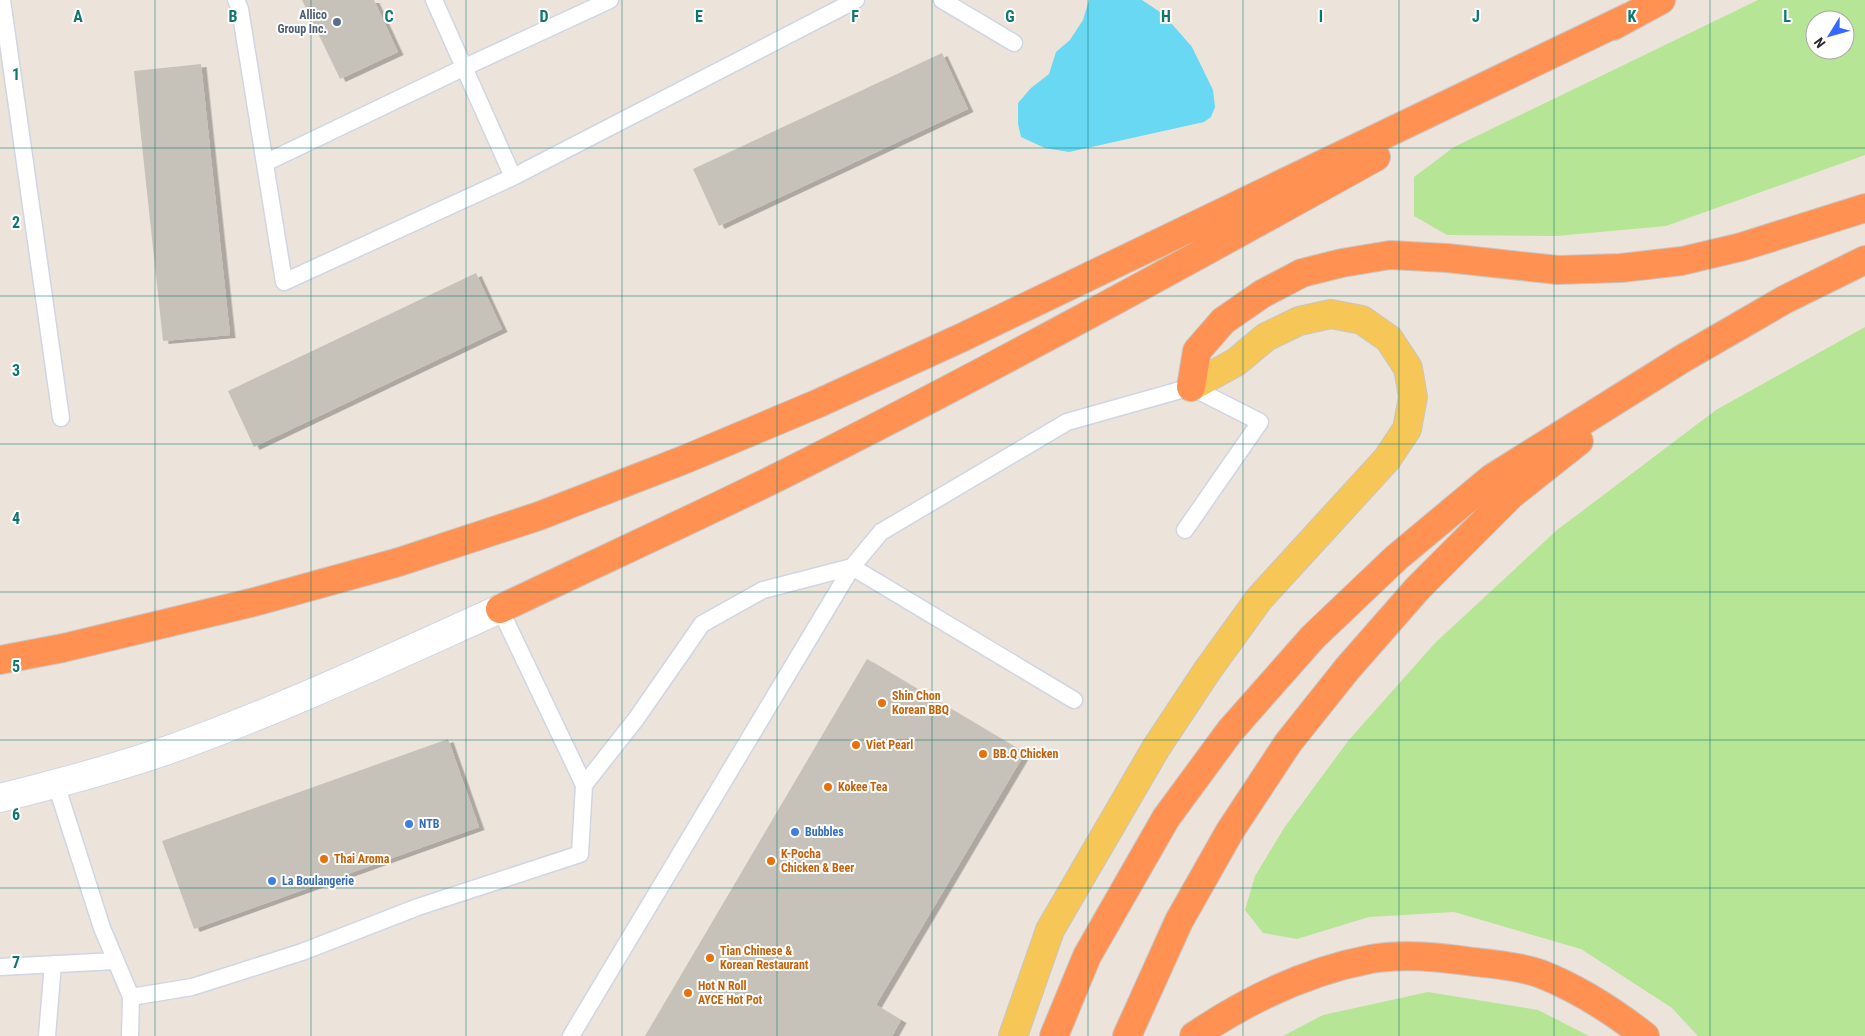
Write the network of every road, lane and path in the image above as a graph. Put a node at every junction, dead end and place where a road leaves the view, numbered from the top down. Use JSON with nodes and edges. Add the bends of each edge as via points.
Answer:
{"nodes":[{"id":1,"x":2,"y":0,"type":"edge"},
{"id":2,"x":236,"y":0,"type":"edge"},
{"id":3,"x":434,"y":0,"type":"edge"},
{"id":4,"x":610,"y":0,"type":"edge"},
{"id":5,"x":856,"y":0,"type":"edge"},
{"id":6,"x":942,"y":0,"type":"edge"},
{"id":7,"x":1661,"y":0,"type":"edge"},
{"id":8,"x":1629,"y":17,"type":"junction"},
{"id":9,"x":1014,"y":43,"type":"dead end"},
{"id":10,"x":465,"y":67,"type":"junction"},
{"id":11,"x":265,"y":163,"type":"junction"},
{"id":12,"x":513,"y":177,"type":"junction"},
{"id":13,"x":1865,"y":208,"type":"edge"},
{"id":14,"x":1865,"y":260,"type":"edge"},
{"id":15,"x":1682,"y":359,"type":"junction"},
{"id":16,"x":1191,"y":386,"type":"junction"},
{"id":17,"x":61,"y":418,"type":"dead end"},
{"id":18,"x":1185,"y":530,"type":"dead end"},
{"id":19,"x":852,"y":567,"type":"junction"},
{"id":20,"x":500,"y":609,"type":"junction"},
{"id":21,"x":0,"y":660,"type":"edge"},
{"id":22,"x":1074,"y":700,"type":"dead end"},
{"id":23,"x":56,"y":784,"type":"junction"},
{"id":24,"x":584,"y":785,"type":"junction"},
{"id":25,"x":0,"y":798,"type":"edge"},
{"id":26,"x":115,"y":960,"type":"junction"},
{"id":27,"x":53,"y":964,"type":"junction"},
{"id":28,"x":0,"y":967,"type":"edge"},
{"id":29,"x":131,"y":997,"type":"junction"},
{"id":30,"x":47,"y":1036,"type":"edge"},
{"id":31,"x":130,"y":1036,"type":"edge"},
{"id":32,"x":571,"y":1036,"type":"edge"},
{"id":33,"x":1014,"y":1036,"type":"edge"},
{"id":34,"x":1054,"y":1036,"type":"edge"},
{"id":35,"x":1127,"y":1036,"type":"edge"},
{"id":36,"x":1194,"y":1036,"type":"edge"},
{"id":37,"x":1645,"y":1036,"type":"edge"}],
"edges":[{"from":1,"to":17,"type":"lane"},
{"from":2,"to":11,"type":"lane"},
{"from":3,"to":10,"type":"lane"},
{"from":4,"to":10,"type":"lane"},
{"from":5,"to":12,"type":"lane"},
{"from":6,"to":9,"type":"lane"},
{"from":7,"to":8,"type":"highway"},
{"from":8,"to":20,"type":"highway","via":[[1192,260],[899,415],[780,476]]},
{"from":8,"to":21,"type":"highway","via":[[963,337],[686,459],[539,516],[399,562],[258,602]]},
{"from":10,"to":11,"type":"lane"},
{"from":10,"to":12,"type":"lane"},
{"from":11,"to":12,"type":"lane","via":[[284,282]]},
{"from":13,"to":16,"type":"highway","via":[[1741,247],[1682,261],[1621,268],[1558,270],[1390,255],[1302,273],[1262,294],[1223,321],[1198,350]]},
{"from":14,"to":15,"type":"highway","via":[[1784,300]]},
{"from":15,"to":34,"type":"highway","via":[[1492,478],[1396,558],[1314,637],[1230,731],[1166,818],[1087,956]]},
{"from":15,"to":35,"type":"highway","via":[[1511,496],[1418,588],[1347,669],[1288,743],[1230,831],[1180,921]]},
{"from":16,"to":18,"type":"lane","via":[[1260,422]]},
{"from":16,"to":19,"type":"lane","via":[[1067,422],[881,532]]},
{"from":16,"to":33,"type":"main road","via":[[1236,362],[1266,337],[1299,321],[1331,314],[1362,320],[1389,339],[1408,368],[1413,397],[1407,429],[1387,459],[1259,599],[1156,748],[1050,930]]},
{"from":19,"to":22,"type":"lane"},
{"from":19,"to":24,"type":"lane","via":[[763,590],[702,624],[636,719]]},
{"from":19,"to":32,"type":"lane"},
{"from":20,"to":23,"type":"street","via":[[291,702],[167,750]]},
{"from":20,"to":24,"type":"lane"},
{"from":23,"to":25,"type":"street"},
{"from":23,"to":26,"type":"lane"},
{"from":24,"to":29,"type":"lane","via":[[580,854],[418,907],[302,952],[192,987]]},
{"from":26,"to":27,"type":"lane"},
{"from":26,"to":29,"type":"lane"},
{"from":27,"to":28,"type":"lane"},
{"from":27,"to":30,"type":"lane"},
{"from":29,"to":31,"type":"lane"},
{"from":36,"to":37,"type":"highway","via":[[1224,1015],[1321,973],[1372,959],[1428,956],[1539,973],[1584,994]]}]}
